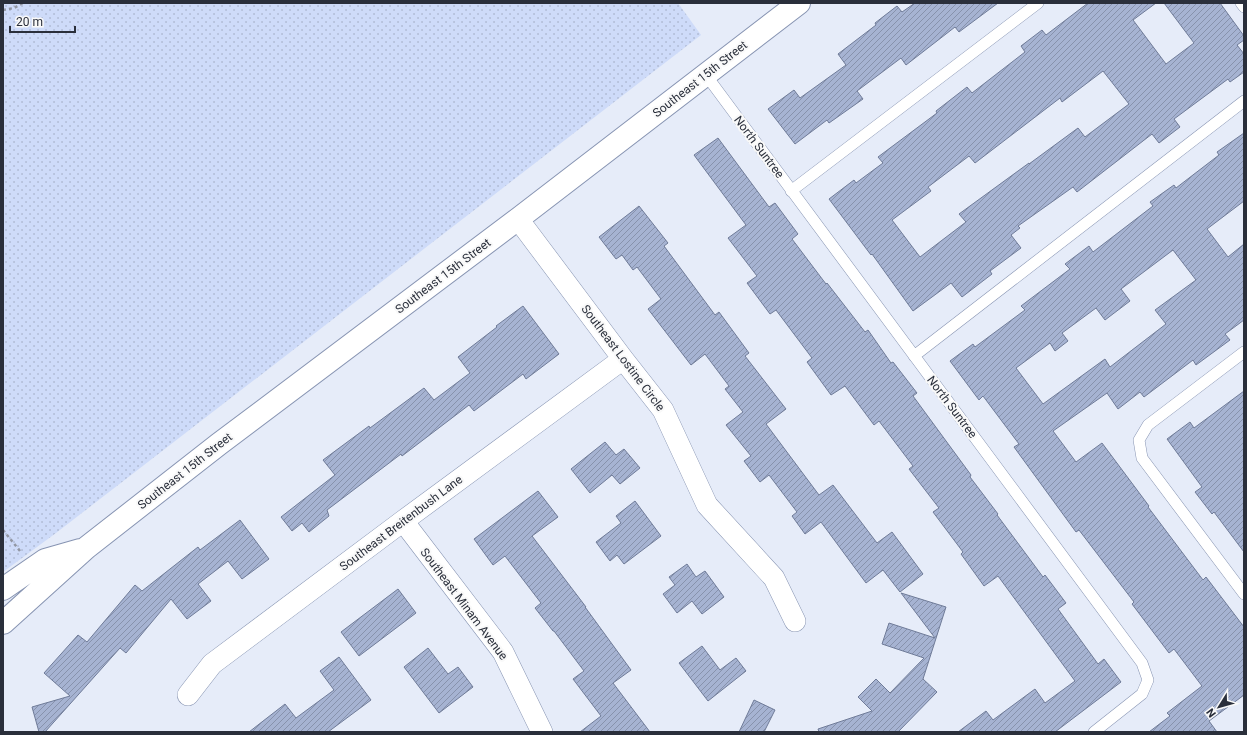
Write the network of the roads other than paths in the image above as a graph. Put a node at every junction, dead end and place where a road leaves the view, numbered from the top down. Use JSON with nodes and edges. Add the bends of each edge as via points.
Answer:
{"nodes":[{"id":1,"x":799,"y":3,"type":"edge"},
{"id":2,"x":1038,"y":3,"type":"edge"},
{"id":3,"x":1241,"y":3,"type":"edge"},
{"id":4,"x":1244,"y":7,"type":"edge"},
{"id":5,"x":706,"y":75,"type":"junction"},
{"id":6,"x":1244,"y":101,"type":"edge"},
{"id":7,"x":791,"y":191,"type":"junction"},
{"id":8,"x":518,"y":219,"type":"junction"},
{"id":9,"x":1244,"y":352,"type":"edge"},
{"id":10,"x":914,"y":356,"type":"junction"},
{"id":11,"x":623,"y":359,"type":"junction"},
{"id":12,"x":403,"y":521,"type":"junction"},
{"id":13,"x":86,"y":548,"type":"junction"},
{"id":14,"x":3,"y":589,"type":"edge"},
{"id":15,"x":1244,"y":594,"type":"edge"},
{"id":16,"x":795,"y":622,"type":"dead end"},
{"id":17,"x":3,"y":623,"type":"edge"},
{"id":18,"x":188,"y":695,"type":"dead end"},
{"id":19,"x":542,"y":732,"type":"edge"},
{"id":20,"x":1094,"y":732,"type":"edge"}],
"edges":[{"from":1,"to":5,"type":"main road","name":"Southeast 15th Street"},
{"from":2,"to":7,"type":"lane"},
{"from":3,"to":4,"type":"lane"},
{"from":5,"to":7,"type":"lane","name":"North Suntree"},
{"from":5,"to":8,"type":"main road","name":"Southeast 15th Street"},
{"from":6,"to":10,"type":"lane"},
{"from":7,"to":10,"type":"lane","name":"North Suntree"},
{"from":8,"to":11,"type":"street","name":"Southeast Lostine Circle"},
{"from":8,"to":13,"type":"main road","name":"Southeast 15th Street","via":[[219,444]]},
{"from":9,"to":15,"type":"lane","via":[[1148,425],[1139,440],[1142,458]]},
{"from":10,"to":20,"type":"lane","name":"North Suntree","via":[[1142,663],[1148,680],[1142,694]]},
{"from":11,"to":12,"type":"street","name":"Southeast Breitenbush Lane"},
{"from":11,"to":16,"type":"street","name":"Southeast Lostine Circle","via":[[663,410],[707,505],[774,578]]},
{"from":12,"to":18,"type":"street","name":"Southeast Breitenbush Lane","via":[[212,664]]},
{"from":12,"to":19,"type":"street","name":"Southeast Minam Avenue","via":[[503,652]]},
{"from":13,"to":14,"type":"main road","name":"Southeast 15th Street","via":[[45,560]]},
{"from":13,"to":17,"type":"main road","name":"Southeast 15th Street"}]}
